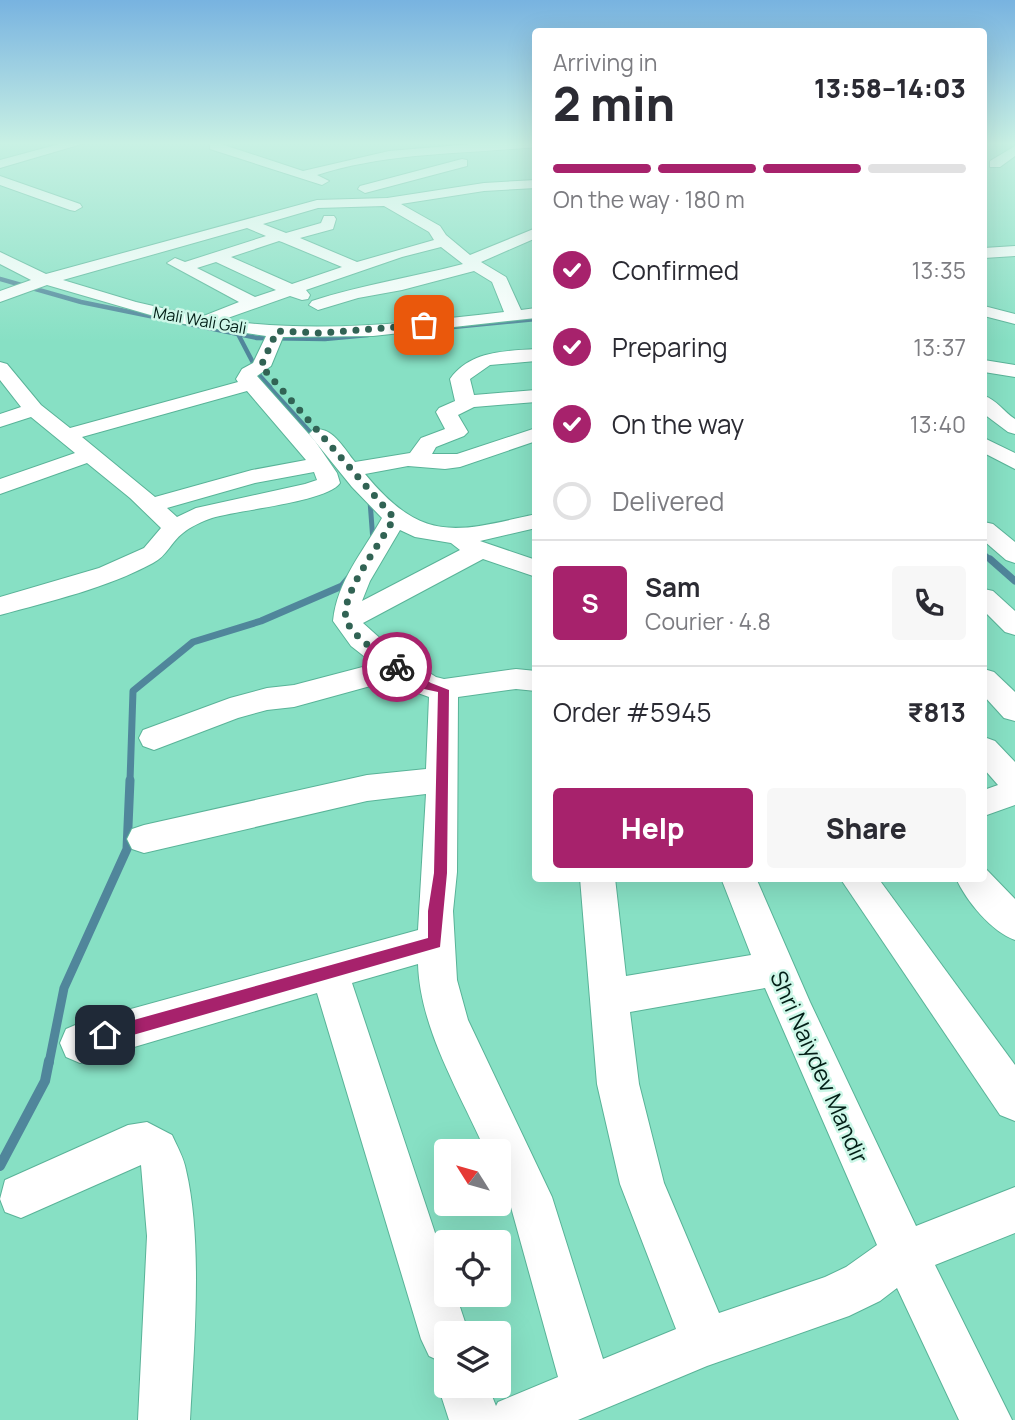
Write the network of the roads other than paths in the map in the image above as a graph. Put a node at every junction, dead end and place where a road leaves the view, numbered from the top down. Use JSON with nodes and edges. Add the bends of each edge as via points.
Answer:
{"nodes":[{"id":1,"x":303,"y":209,"type":"edge"},
{"id":2,"x":400,"y":209,"type":"edge"},
{"id":3,"x":446,"y":214,"type":"dead end"},
{"id":4,"x":329,"y":219,"type":"dead end"},
{"id":5,"x":418,"y":220,"type":"junction"},
{"id":6,"x":248,"y":223,"type":"junction"},
{"id":7,"x":532,"y":235,"type":"edge"},
{"id":8,"x":282,"y":237,"type":"junction"},
{"id":9,"x":444,"y":242,"type":"junction"},
{"id":10,"x":1015,"y":251,"type":"edge"},
{"id":11,"x":989,"y":253,"type":"edge"},
{"id":12,"x":216,"y":256,"type":"junction"},
{"id":13,"x":0,"y":257,"type":"edge"},
{"id":14,"x":473,"y":263,"type":"junction"},
{"id":15,"x":1015,"y":263,"type":"edge"},
{"id":16,"x":357,"y":267,"type":"junction"},
{"id":17,"x":39,"y":283,"type":"junction"},
{"id":18,"x":396,"y":286,"type":"junction"},
{"id":19,"x":294,"y":290,"type":"junction"},
{"id":20,"x":0,"y":297,"type":"edge"},
{"id":21,"x":256,"y":303,"type":"junction"},
{"id":22,"x":318,"y":305,"type":"junction"},
{"id":23,"x":987,"y":312,"type":"edge"},
{"id":24,"x":532,"y":313,"type":"edge"},
{"id":25,"x":515,"y":315,"type":"junction"},
{"id":26,"x":1015,"y":319,"type":"edge"},
{"id":27,"x":201,"y":321,"type":"junction"},
{"id":28,"x":424,"y":325,"type":"junction"},
{"id":29,"x":343,"y":331,"type":"junction"},
{"id":30,"x":510,"y":335,"type":"dead end"},
{"id":31,"x":484,"y":337,"type":"dead end"},
{"id":32,"x":532,"y":356,"type":"edge"},
{"id":33,"x":263,"y":359,"type":"junction"},
{"id":34,"x":987,"y":366,"type":"edge"},
{"id":35,"x":0,"y":368,"type":"edge"},
{"id":36,"x":1015,"y":371,"type":"edge"},
{"id":37,"x":532,"y":396,"type":"edge"},
{"id":38,"x":467,"y":402,"type":"junction"},
{"id":39,"x":987,"y":406,"type":"edge"},
{"id":40,"x":34,"y":409,"type":"junction"},
{"id":41,"x":0,"y":421,"type":"edge"},
{"id":42,"x":1015,"y":428,"type":"edge"},
{"id":43,"x":67,"y":435,"type":"junction"},
{"id":44,"x":532,"y":435,"type":"edge"},
{"id":45,"x":987,"y":446,"type":"edge"},
{"id":46,"x":319,"y":452,"type":"junction"},
{"id":47,"x":91,"y":454,"type":"junction"},
{"id":48,"x":420,"y":459,"type":"junction"},
{"id":49,"x":1015,"y":462,"type":"edge"},
{"id":50,"x":350,"y":470,"type":"junction"},
{"id":51,"x":0,"y":487,"type":"edge"},
{"id":52,"x":151,"y":505,"type":"junction"},
{"id":53,"x":394,"y":518,"type":"junction"},
{"id":54,"x":532,"y":522,"type":"edge"},
{"id":55,"x":174,"y":528,"type":"junction"},
{"id":56,"x":987,"y":532,"type":"edge"},
{"id":57,"x":445,"y":536,"type":"junction"},
{"id":58,"x":482,"y":549,"type":"junction"},
{"id":59,"x":1015,"y":555,"type":"edge"},
{"id":60,"x":532,"y":568,"type":"edge"},
{"id":61,"x":0,"y":606,"type":"edge"},
{"id":62,"x":346,"y":621,"type":"junction"},
{"id":63,"x":399,"y":668,"type":"junction"},
{"id":64,"x":532,"y":681,"type":"edge"},
{"id":65,"x":987,"y":682,"type":"edge"},
{"id":66,"x":444,"y":690,"type":"junction"},
{"id":67,"x":1015,"y":710,"type":"edge"},
{"id":68,"x":154,"y":738,"type":"dead end"},
{"id":69,"x":987,"y":752,"type":"edge"},
{"id":70,"x":443,"y":780,"type":"junction"},
{"id":71,"x":1015,"y":783,"type":"edge"},
{"id":72,"x":1015,"y":792,"type":"edge"},
{"id":73,"x":987,"y":802,"type":"edge"},
{"id":74,"x":144,"y":839,"type":"dead end"},
{"id":75,"x":597,"y":882,"type":"edge"},
{"id":76,"x":740,"y":882,"type":"edge"},
{"id":77,"x":860,"y":882,"type":"edge"},
{"id":78,"x":977,"y":882,"type":"edge"},
{"id":79,"x":1015,"y":924,"type":"edge"},
{"id":80,"x":435,"y":942,"type":"junction"},
{"id":81,"x":775,"y":969,"type":"junction"},
{"id":82,"x":329,"y":972,"type":"junction"},
{"id":83,"x":609,"y":997,"type":"junction"},
{"id":84,"x":80,"y":1043,"type":"dead end"},
{"id":85,"x":1015,"y":1100,"type":"edge"},
{"id":86,"x":21,"y":1196,"type":"dead end"},
{"id":87,"x":1015,"y":1210,"type":"edge"},
{"id":88,"x":903,"y":1254,"type":"junction"},
{"id":89,"x":440,"y":1321,"type":"edge"},
{"id":90,"x":706,"y":1342,"type":"junction"},
{"id":91,"x":587,"y":1391,"type":"junction"},
{"id":92,"x":467,"y":1398,"type":"edge"},
{"id":93,"x":164,"y":1420,"type":"edge"},
{"id":94,"x":475,"y":1420,"type":"edge"},
{"id":95,"x":516,"y":1420,"type":"edge"},
{"id":96,"x":986,"y":1420,"type":"edge"}],
"edges":[{"from":1,"to":6,"type":"street"},
{"from":2,"to":5,"type":"street"},
{"from":3,"to":5,"type":"street"},
{"from":4,"to":8,"type":"street","via":[[328,226]]},
{"from":5,"to":9,"type":"street","via":[[435,229]]},
{"from":6,"to":8,"type":"street"},
{"from":6,"to":17,"type":"street"},
{"from":7,"to":14,"type":"street"},
{"from":8,"to":12,"type":"street"},
{"from":8,"to":16,"type":"street"},
{"from":9,"to":14,"type":"street"},
{"from":9,"to":16,"type":"street"},
{"from":10,"to":11,"type":"street"},
{"from":11,"to":15,"type":"street"},
{"from":12,"to":19,"type":"street"},
{"from":12,"to":21,"type":"street","via":[[179,265]]},
{"from":13,"to":17,"type":"street","name":"Mali Wali Gali"},
{"from":14,"to":18,"type":"street"},
{"from":14,"to":25,"type":"street","via":[[500,280]]},
{"from":16,"to":19,"type":"street"},
{"from":17,"to":20,"type":"street"},
{"from":17,"to":27,"type":"street","name":"Mali Wali Gali"},
{"from":18,"to":22,"type":"street"},
{"from":18,"to":28,"type":"street","via":[[414,303]]},
{"from":19,"to":21,"type":"street"},
{"from":19,"to":22,"type":"street"},
{"from":21,"to":27,"type":"street"},
{"from":22,"to":29,"type":"street","via":[[341,322]]},
{"from":23,"to":26,"type":"street"},
{"from":24,"to":25,"type":"street","name":"Mali Wali Gali"},
{"from":25,"to":28,"type":"street","name":"Mali Wali Gali"},
{"from":27,"to":33,"type":"street","name":"Mali Wali Gali"},
{"from":28,"to":29,"type":"street","name":"Mali Wali Gali"},
{"from":29,"to":33,"type":"street","name":"Mali Wali Gali"},
{"from":30,"to":31,"type":"street"},
{"from":32,"to":38,"type":"street","via":[[475,364],[460,379]]},
{"from":33,"to":43,"type":"street"},
{"from":33,"to":46,"type":"street"},
{"from":34,"to":36,"type":"street"},
{"from":35,"to":40,"type":"street"},
{"from":37,"to":38,"type":"street"},
{"from":38,"to":48,"type":"street","via":[[446,412],[457,432],[427,442]]},
{"from":39,"to":42,"type":"street"},
{"from":40,"to":41,"type":"street"},
{"from":40,"to":43,"type":"street"},
{"from":43,"to":47,"type":"street"},
{"from":44,"to":48,"type":"street","via":[[460,460]]},
{"from":45,"to":49,"type":"street"},
{"from":46,"to":50,"type":"street"},
{"from":46,"to":52,"type":"street","via":[[252,477]]},
{"from":46,"to":55,"type":"street","via":[[329,478],[326,486],[223,507]]},
{"from":47,"to":51,"type":"street"},
{"from":47,"to":52,"type":"street"},
{"from":48,"to":50,"type":"street"},
{"from":50,"to":53,"type":"street"},
{"from":52,"to":55,"type":"street"},
{"from":53,"to":57,"type":"street"},
{"from":53,"to":62,"type":"street","via":[[352,589]]},
{"from":54,"to":57,"type":"street"},
{"from":55,"to":61,"type":"street","via":[[153,553],[140,560]]},
{"from":56,"to":59,"type":"street"},
{"from":57,"to":58,"type":"street"},
{"from":58,"to":60,"type":"street"},
{"from":58,"to":62,"type":"street"},
{"from":62,"to":63,"type":"street","via":[[361,639]]},
{"from":63,"to":66,"type":"street"},
{"from":63,"to":68,"type":"street","via":[[230,709]]},
{"from":64,"to":66,"type":"street"},
{"from":65,"to":67,"type":"street"},
{"from":66,"to":70,"type":"street"},
{"from":69,"to":71,"type":"street"},
{"from":70,"to":74,"type":"street","via":[[367,788]]},
{"from":70,"to":80,"type":"street"},
{"from":72,"to":73,"type":"street"},
{"from":75,"to":83,"type":"street"},
{"from":76,"to":81,"type":"street","name":"Shri Naiydev Mandir"},
{"from":77,"to":85,"type":"street"},
{"from":78,"to":79,"type":"street"},
{"from":80,"to":82,"type":"street"},
{"from":80,"to":91,"type":"street","via":[[449,1024],[530,1197]]},
{"from":81,"to":83,"type":"street"},
{"from":81,"to":88,"type":"street","name":"Shri Naiydev Mandir"},
{"from":82,"to":84,"type":"street"},
{"from":82,"to":89,"type":"street"},
{"from":83,"to":90,"type":"street","via":[[618,1084],[642,1184]]},
{"from":86,"to":93,"type":"street","via":[[128,1147],[145,1143],[161,1156],[169,1210]]},
{"from":87,"to":88,"type":"street"},
{"from":88,"to":90,"type":"street","via":[[863,1284],[832,1298]]},
{"from":88,"to":96,"type":"street","name":"Shri Naiydev Mandir"},
{"from":90,"to":91,"type":"street"},
{"from":91,"to":95,"type":"street"},
{"from":92,"to":94,"type":"street"}]}
